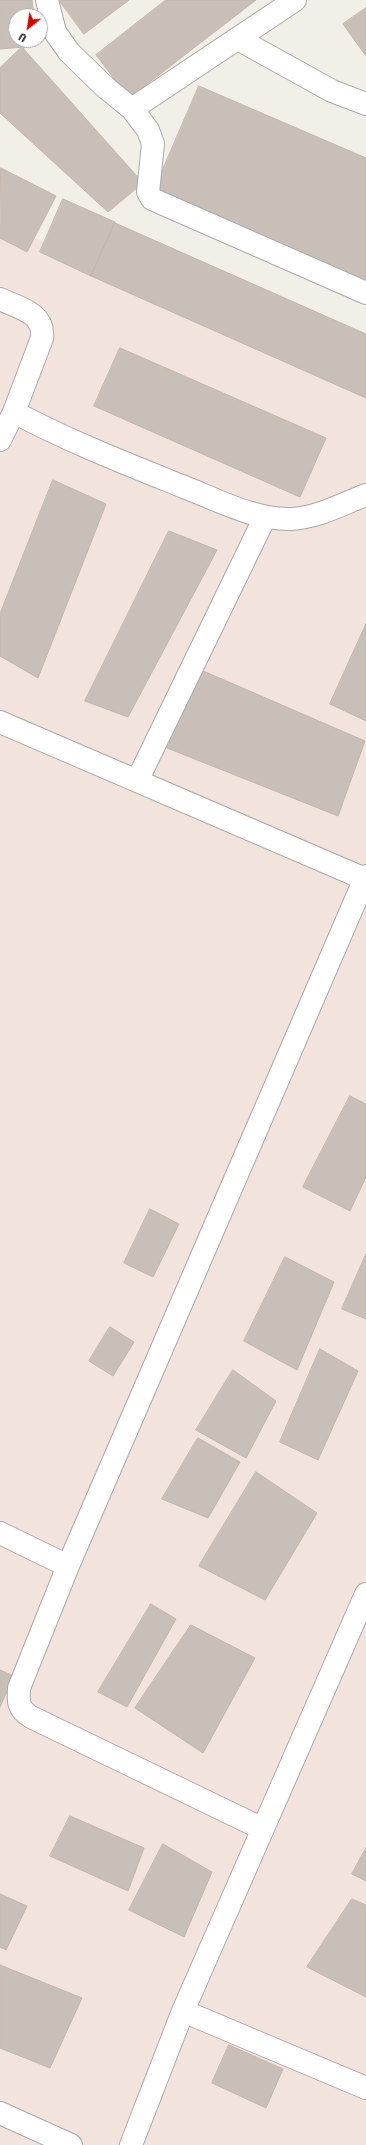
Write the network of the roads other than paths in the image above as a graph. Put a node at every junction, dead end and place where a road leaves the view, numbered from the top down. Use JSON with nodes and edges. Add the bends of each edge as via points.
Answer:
{"nodes":[{"id":1,"x":47,"y":0,"type":"edge"},
{"id":2,"x":294,"y":0,"type":"edge"},
{"id":3,"x":238,"y":39,"type":"junction"},
{"id":4,"x":366,"y":104,"type":"edge"},
{"id":5,"x":132,"y":109,"type":"junction"},
{"id":6,"x":366,"y":293,"type":"edge"},
{"id":7,"x":0,"y":299,"type":"edge"},
{"id":8,"x":14,"y":412,"type":"junction"},
{"id":9,"x":0,"y":440,"type":"edge"},
{"id":10,"x":366,"y":495,"type":"edge"},
{"id":11,"x":265,"y":517,"type":"junction"},
{"id":12,"x":0,"y":722,"type":"edge"},
{"id":13,"x":137,"y":781,"type":"junction"},
{"id":14,"x":365,"y":878,"type":"edge"},
{"id":15,"x":0,"y":1533,"type":"edge"},
{"id":16,"x":68,"y":1566,"type":"junction"},
{"id":17,"x":366,"y":1594,"type":"edge"},
{"id":18,"x":263,"y":1829,"type":"junction"},
{"id":19,"x":183,"y":2011,"type":"junction"},
{"id":20,"x":366,"y":2088,"type":"edge"},
{"id":21,"x":0,"y":2113,"type":"edge"},
{"id":22,"x":71,"y":2145,"type":"edge"},
{"id":23,"x":131,"y":2145,"type":"edge"}],
"edges":[{"from":1,"to":5,"type":"street","via":[[55,32],[69,52]]},
{"from":2,"to":3,"type":"street"},
{"from":3,"to":4,"type":"street","via":[[332,90]]},
{"from":3,"to":5,"type":"street"},
{"from":5,"to":6,"type":"street","via":[[148,130],[153,144],[148,192],[152,199]]},
{"from":7,"to":8,"type":"street","via":[[31,314],[40,321],[43,330]]},
{"from":8,"to":9,"type":"street"},
{"from":8,"to":11,"type":"street","via":[[153,474]]},
{"from":10,"to":11,"type":"street","via":[[309,516],[290,519]]},
{"from":11,"to":13,"type":"street"},
{"from":12,"to":13,"type":"street"},
{"from":13,"to":14,"type":"street"},
{"from":14,"to":16,"type":"street"},
{"from":15,"to":16,"type":"street"},
{"from":16,"to":18,"type":"street","via":[[19,1688],[18,1705],[22,1711]]},
{"from":17,"to":18,"type":"street"},
{"from":18,"to":19,"type":"street"},
{"from":19,"to":20,"type":"street"},
{"from":19,"to":23,"type":"street"},
{"from":21,"to":22,"type":"street"}]}
